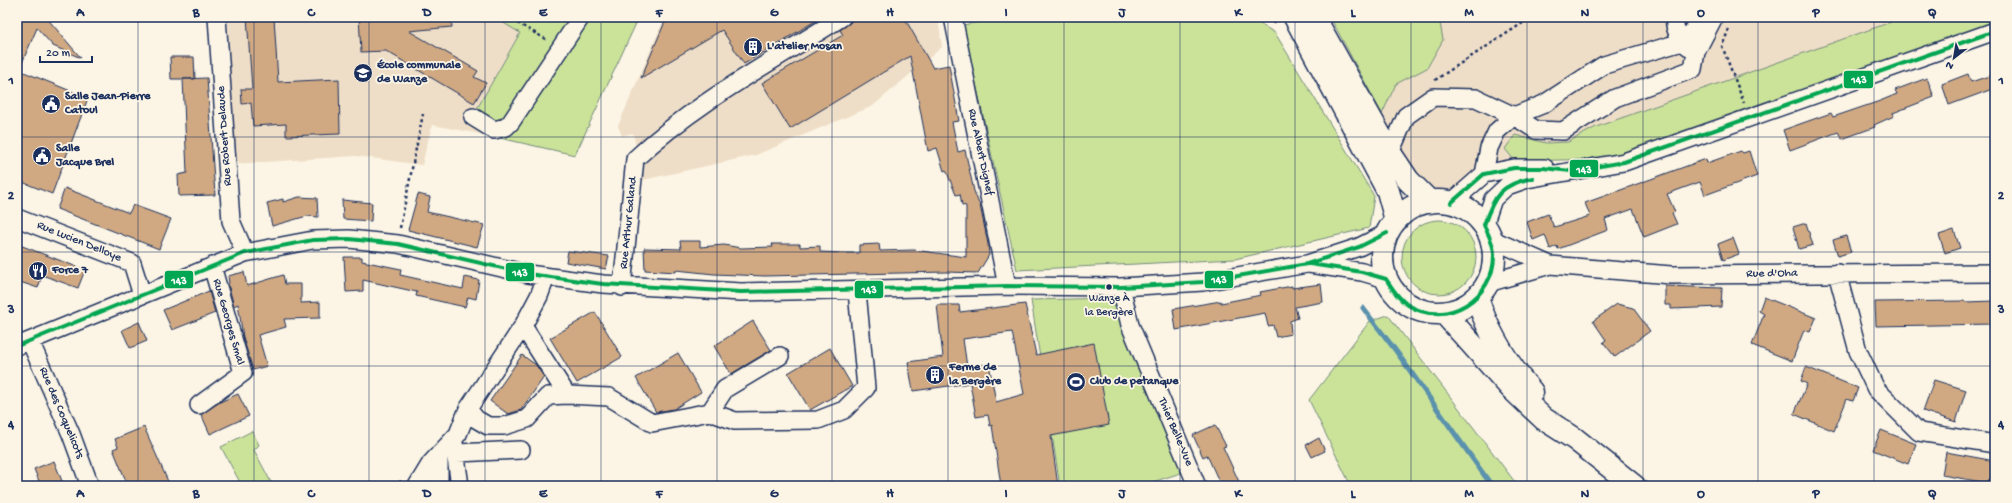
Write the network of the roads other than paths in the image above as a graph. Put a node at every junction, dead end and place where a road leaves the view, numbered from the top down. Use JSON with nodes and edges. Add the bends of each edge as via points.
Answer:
{"nodes":[{"id":1,"x":217,"y":17,"type":"edge"},
{"id":2,"x":582,"y":17,"type":"edge"},
{"id":3,"x":842,"y":17,"type":"edge"},
{"id":4,"x":953,"y":17,"type":"edge"},
{"id":5,"x":1295,"y":17,"type":"edge"},
{"id":6,"x":1314,"y":17,"type":"edge"},
{"id":7,"x":1676,"y":17,"type":"edge"},
{"id":8,"x":1688,"y":17,"type":"edge"},
{"id":9,"x":1701,"y":17,"type":"edge"},
{"id":10,"x":1714,"y":17,"type":"edge"},
{"id":11,"x":1995,"y":31,"type":"edge"},
{"id":12,"x":1682,"y":42,"type":"junction"},
{"id":13,"x":1696,"y":52,"type":"junction"},
{"id":14,"x":1514,"y":116,"type":"junction"},
{"id":15,"x":473,"y":117,"type":"dead end"},
{"id":16,"x":1390,"y":153,"type":"junction"},
{"id":17,"x":1571,"y":171,"type":"junction"},
{"id":18,"x":1484,"y":174,"type":"junction"},
{"id":19,"x":1430,"y":202,"type":"junction"},
{"id":20,"x":1451,"y":203,"type":"junction"},
{"id":21,"x":17,"y":218,"type":"edge"},
{"id":22,"x":1392,"y":227,"type":"junction"},
{"id":23,"x":1487,"y":232,"type":"junction"},
{"id":24,"x":349,"y":239,"type":"joint"},
{"id":25,"x":245,"y":252,"type":"junction"},
{"id":26,"x":1307,"y":264,"type":"junction"},
{"id":27,"x":1550,"y":265,"type":"junction"},
{"id":28,"x":212,"y":266,"type":"junction"},
{"id":29,"x":1837,"y":273,"type":"junction"},
{"id":30,"x":1995,"y":273,"type":"edge"},
{"id":31,"x":546,"y":277,"type":"junction"},
{"id":32,"x":1386,"y":279,"type":"junction"},
{"id":33,"x":622,"y":286,"type":"junction"},
{"id":34,"x":1007,"y":286,"type":"junction"},
{"id":35,"x":1121,"y":287,"type":"junction"},
{"id":36,"x":1482,"y":290,"type":"junction"},
{"id":37,"x":858,"y":291,"type":"junction"},
{"id":38,"x":142,"y":295,"type":"junction"},
{"id":39,"x":1444,"y":313,"type":"junction"},
{"id":40,"x":523,"y":326,"type":"junction"},
{"id":41,"x":24,"y":344,"type":"edge"},
{"id":42,"x":780,"y":356,"type":"dead end"},
{"id":43,"x":567,"y":394,"type":"junction"},
{"id":44,"x":199,"y":405,"type":"dead end"},
{"id":45,"x":468,"y":409,"type":"junction"},
{"id":46,"x":710,"y":412,"type":"junction"},
{"id":47,"x":1575,"y":439,"type":"junction"},
{"id":48,"x":1995,"y":444,"type":"edge"},
{"id":49,"x":455,"y":446,"type":"junction"},
{"id":50,"x":521,"y":450,"type":"dead end"},
{"id":51,"x":439,"y":454,"type":"junction"},
{"id":52,"x":90,"y":486,"type":"edge"},
{"id":53,"x":416,"y":486,"type":"edge"},
{"id":54,"x":439,"y":486,"type":"edge"},
{"id":55,"x":460,"y":486,"type":"edge"},
{"id":56,"x":1197,"y":486,"type":"edge"},
{"id":57,"x":1634,"y":486,"type":"edge"}],
"edges":[{"from":1,"to":25,"type":"street","name":"Rue Robert Delaude","via":[[231,221]]},
{"from":2,"to":15,"type":"street","via":[[528,100],[506,127],[494,130]]},
{"from":3,"to":33,"type":"street","name":"Rue Arthur Galand","via":[[684,117],[635,159]]},
{"from":4,"to":34,"type":"street","name":"Rue Albert Dignef"},
{"from":5,"to":22,"type":"main road","via":[[1385,184]]},
{"from":6,"to":16,"type":"main road"},
{"from":7,"to":12,"type":"street","via":[[1674,22]]},
{"from":8,"to":12,"type":"street"},
{"from":9,"to":12,"type":"street","via":[[1693,31]]},
{"from":10,"to":13,"type":"street"},
{"from":11,"to":17,"type":"street","via":[[1630,160]]},
{"from":12,"to":13,"type":"street"},
{"from":12,"to":14,"type":"street","via":[[1604,65],[1544,104]]},
{"from":13,"to":14,"type":"street","via":[[1693,69],[1616,98],[1563,131],[1536,130]]},
{"from":14,"to":16,"type":"street","via":[[1476,98],[1433,97],[1406,116]]},
{"from":14,"to":18,"type":"street","via":[[1497,131],[1489,148]]},
{"from":16,"to":19,"type":"main road","via":[[1408,180]]},
{"from":17,"to":18,"type":"street","via":[[1514,168]]},
{"from":17,"to":23,"type":"street","via":[[1527,179],[1507,186],[1493,199]]},
{"from":18,"to":20,"type":"street"},
{"from":19,"to":20,"type":"main road"},
{"from":19,"to":22,"type":"main road","via":[[1406,211]]},
{"from":20,"to":23,"type":"main road","via":[[1475,215]]},
{"from":21,"to":38,"type":"street","name":"Rue Lucien Delloye","via":[[132,263]]},
{"from":22,"to":26,"type":"street","via":[[1359,247]]},
{"from":22,"to":32,"type":"main road","via":[[1382,256]]},
{"from":23,"to":27,"type":"street","name":"Rue d'Oha"},
{"from":23,"to":36,"type":"main road","via":[[1494,254],[1493,268]]},
{"from":24,"to":25,"type":"street","name":"Rue Georges Smal","via":[[313,240]]},
{"from":24,"to":31,"type":"street","name":"Rue Arthur Galand","via":[[398,244]]},
{"from":25,"to":28,"type":"street","name":"Rue Georges Smal"},
{"from":26,"to":32,"type":"street","via":[[1362,272]]},
{"from":26,"to":35,"type":"street","name":"Rue Arthur Galand","via":[[1202,282]]},
{"from":27,"to":29,"type":"street","name":"Rue d'Oha","via":[[1671,275]]},
{"from":27,"to":36,"type":"street","name":"Rue d'Oha"},
{"from":28,"to":38,"type":"street","name":"Rue Georges Smal"},
{"from":28,"to":44,"type":"street","name":"Rue Georges Smal","via":[[243,373]]},
{"from":29,"to":30,"type":"street","name":"Rue d'Oha"},
{"from":29,"to":48,"type":"street","via":[[1858,351],[1876,389],[1919,432]]},
{"from":31,"to":33,"type":"street","name":"Rue Arthur Galand"},
{"from":31,"to":40,"type":"street"},
{"from":32,"to":39,"type":"main road","via":[[1409,306],[1432,313]]},
{"from":33,"to":37,"type":"street","name":"Rue Arthur Galand","via":[[741,292]]},
{"from":34,"to":35,"type":"street","name":"Rue Arthur Galand"},
{"from":34,"to":37,"type":"street","name":"Rue Arthur Galand"},
{"from":35,"to":56,"type":"street","name":"Thier Belle-Vue","via":[[1130,325]]},
{"from":36,"to":39,"type":"main road","via":[[1456,311]]},
{"from":36,"to":47,"type":"main road","via":[[1488,329],[1522,380]]},
{"from":37,"to":46,"type":"street","via":[[866,388],[844,410],[818,420],[735,421]]},
{"from":38,"to":41,"type":"street","name":"Rue Georges Smal"},
{"from":39,"to":47,"type":"main road","via":[[1511,388],[1544,419]]},
{"from":40,"to":43,"type":"street"},
{"from":40,"to":45,"type":"street"},
{"from":41,"to":52,"type":"street","name":"Rue des Coquelicots","via":[[70,434]]},
{"from":42,"to":46,"type":"street","via":[[725,389]]},
{"from":43,"to":45,"type":"street","via":[[548,396],[527,419],[504,426],[488,426],[476,419]]},
{"from":43,"to":46,"type":"street","via":[[608,397],[652,423]]},
{"from":45,"to":49,"type":"street"},
{"from":47,"to":57,"type":"main road"},
{"from":49,"to":50,"type":"street"},
{"from":49,"to":51,"type":"street"},
{"from":49,"to":55,"type":"street"},
{"from":51,"to":53,"type":"street"},
{"from":51,"to":54,"type":"street"}]}
